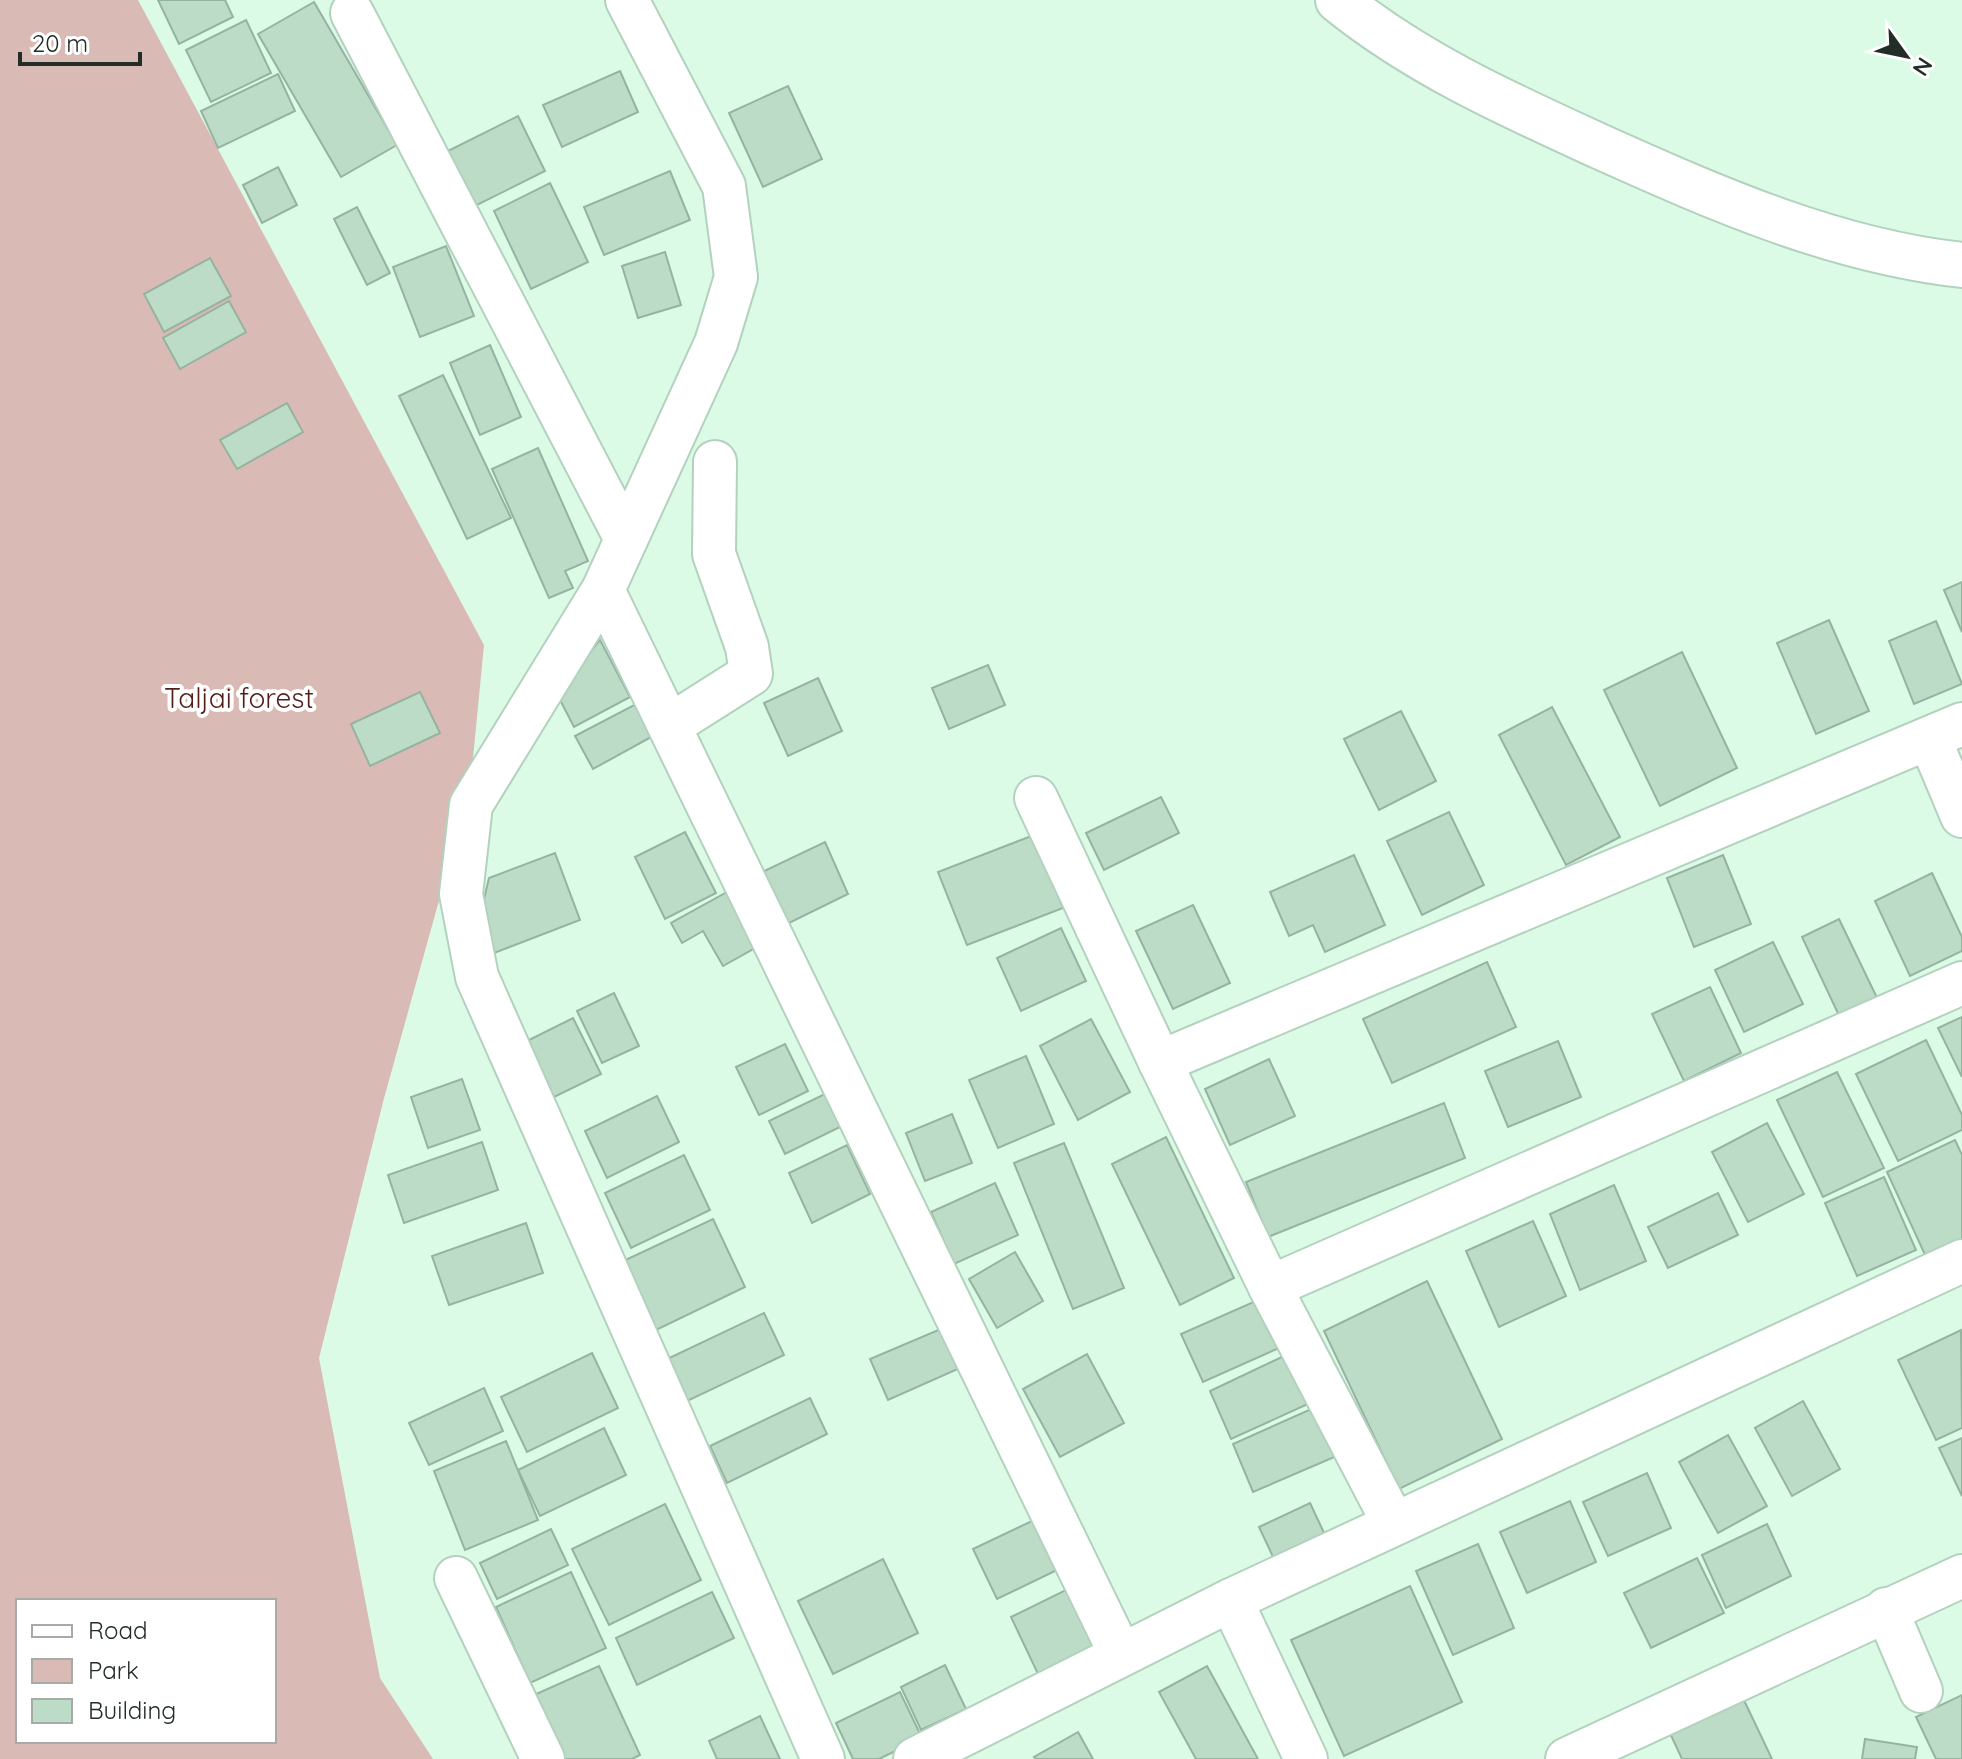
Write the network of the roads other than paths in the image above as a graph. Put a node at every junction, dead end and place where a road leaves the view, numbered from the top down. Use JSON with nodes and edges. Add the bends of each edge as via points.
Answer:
{"nodes":[{"id":1,"x":627,"y":0,"type":"edge"},
{"id":2,"x":1338,"y":0,"type":"edge"},
{"id":3,"x":352,"y":13,"type":"dead end"},
{"id":4,"x":1962,"y":265,"type":"edge"},
{"id":5,"x":715,"y":462,"type":"dead end"},
{"id":6,"x":626,"y":539,"type":"junction"},
{"id":7,"x":603,"y":590,"type":"junction"},
{"id":8,"x":669,"y":726,"type":"junction"},
{"id":9,"x":1946,"y":732,"type":"edge"},
{"id":10,"x":1036,"y":798,"type":"dead end"},
{"id":11,"x":1962,"y":816,"type":"edge"},
{"id":12,"x":1962,"y":983,"type":"edge"},
{"id":13,"x":1160,"y":1062,"type":"junction"},
{"id":14,"x":1962,"y":1261,"type":"edge"},
{"id":15,"x":1270,"y":1287,"type":"junction"},
{"id":16,"x":1394,"y":1524,"type":"junction"},
{"id":17,"x":1962,"y":1576,"type":"edge"},
{"id":18,"x":456,"y":1578,"type":"dead end"},
{"id":19,"x":1231,"y":1600,"type":"junction"},
{"id":20,"x":1886,"y":1609,"type":"junction"},
{"id":21,"x":1120,"y":1653,"type":"junction"},
{"id":22,"x":1921,"y":1691,"type":"dead end"},
{"id":23,"x":1625,"y":1747,"type":"edge"},
{"id":24,"x":543,"y":1759,"type":"edge"},
{"id":25,"x":823,"y":1759,"type":"edge"},
{"id":26,"x":915,"y":1759,"type":"edge"},
{"id":27,"x":1306,"y":1759,"type":"edge"},
{"id":28,"x":1567,"y":1759,"type":"edge"}],
"edges":[{"from":1,"to":6,"type":"street","via":[[724,186],[736,277],[716,343]]},
{"from":2,"to":4,"type":"street","via":[[1425,63],[1681,183],[1786,225],[1913,260]]},
{"from":3,"to":6,"type":"street"},
{"from":5,"to":8,"type":"street","via":[[714,554],[747,647],[751,674]]},
{"from":6,"to":7,"type":"street"},
{"from":7,"to":8,"type":"street"},
{"from":7,"to":25,"type":"street","via":[[471,805],[461,894],[477,977]]},
{"from":8,"to":21,"type":"street"},
{"from":9,"to":11,"type":"street"},
{"from":9,"to":13,"type":"street"},
{"from":10,"to":13,"type":"street"},
{"from":12,"to":15,"type":"street"},
{"from":13,"to":15,"type":"street"},
{"from":14,"to":16,"type":"street"},
{"from":15,"to":16,"type":"street"},
{"from":16,"to":19,"type":"street"},
{"from":17,"to":20,"type":"street"},
{"from":18,"to":24,"type":"street"},
{"from":19,"to":21,"type":"street"},
{"from":19,"to":27,"type":"street"},
{"from":20,"to":22,"type":"street"},
{"from":20,"to":23,"type":"street"},
{"from":21,"to":26,"type":"street"},
{"from":23,"to":28,"type":"street"}]}
